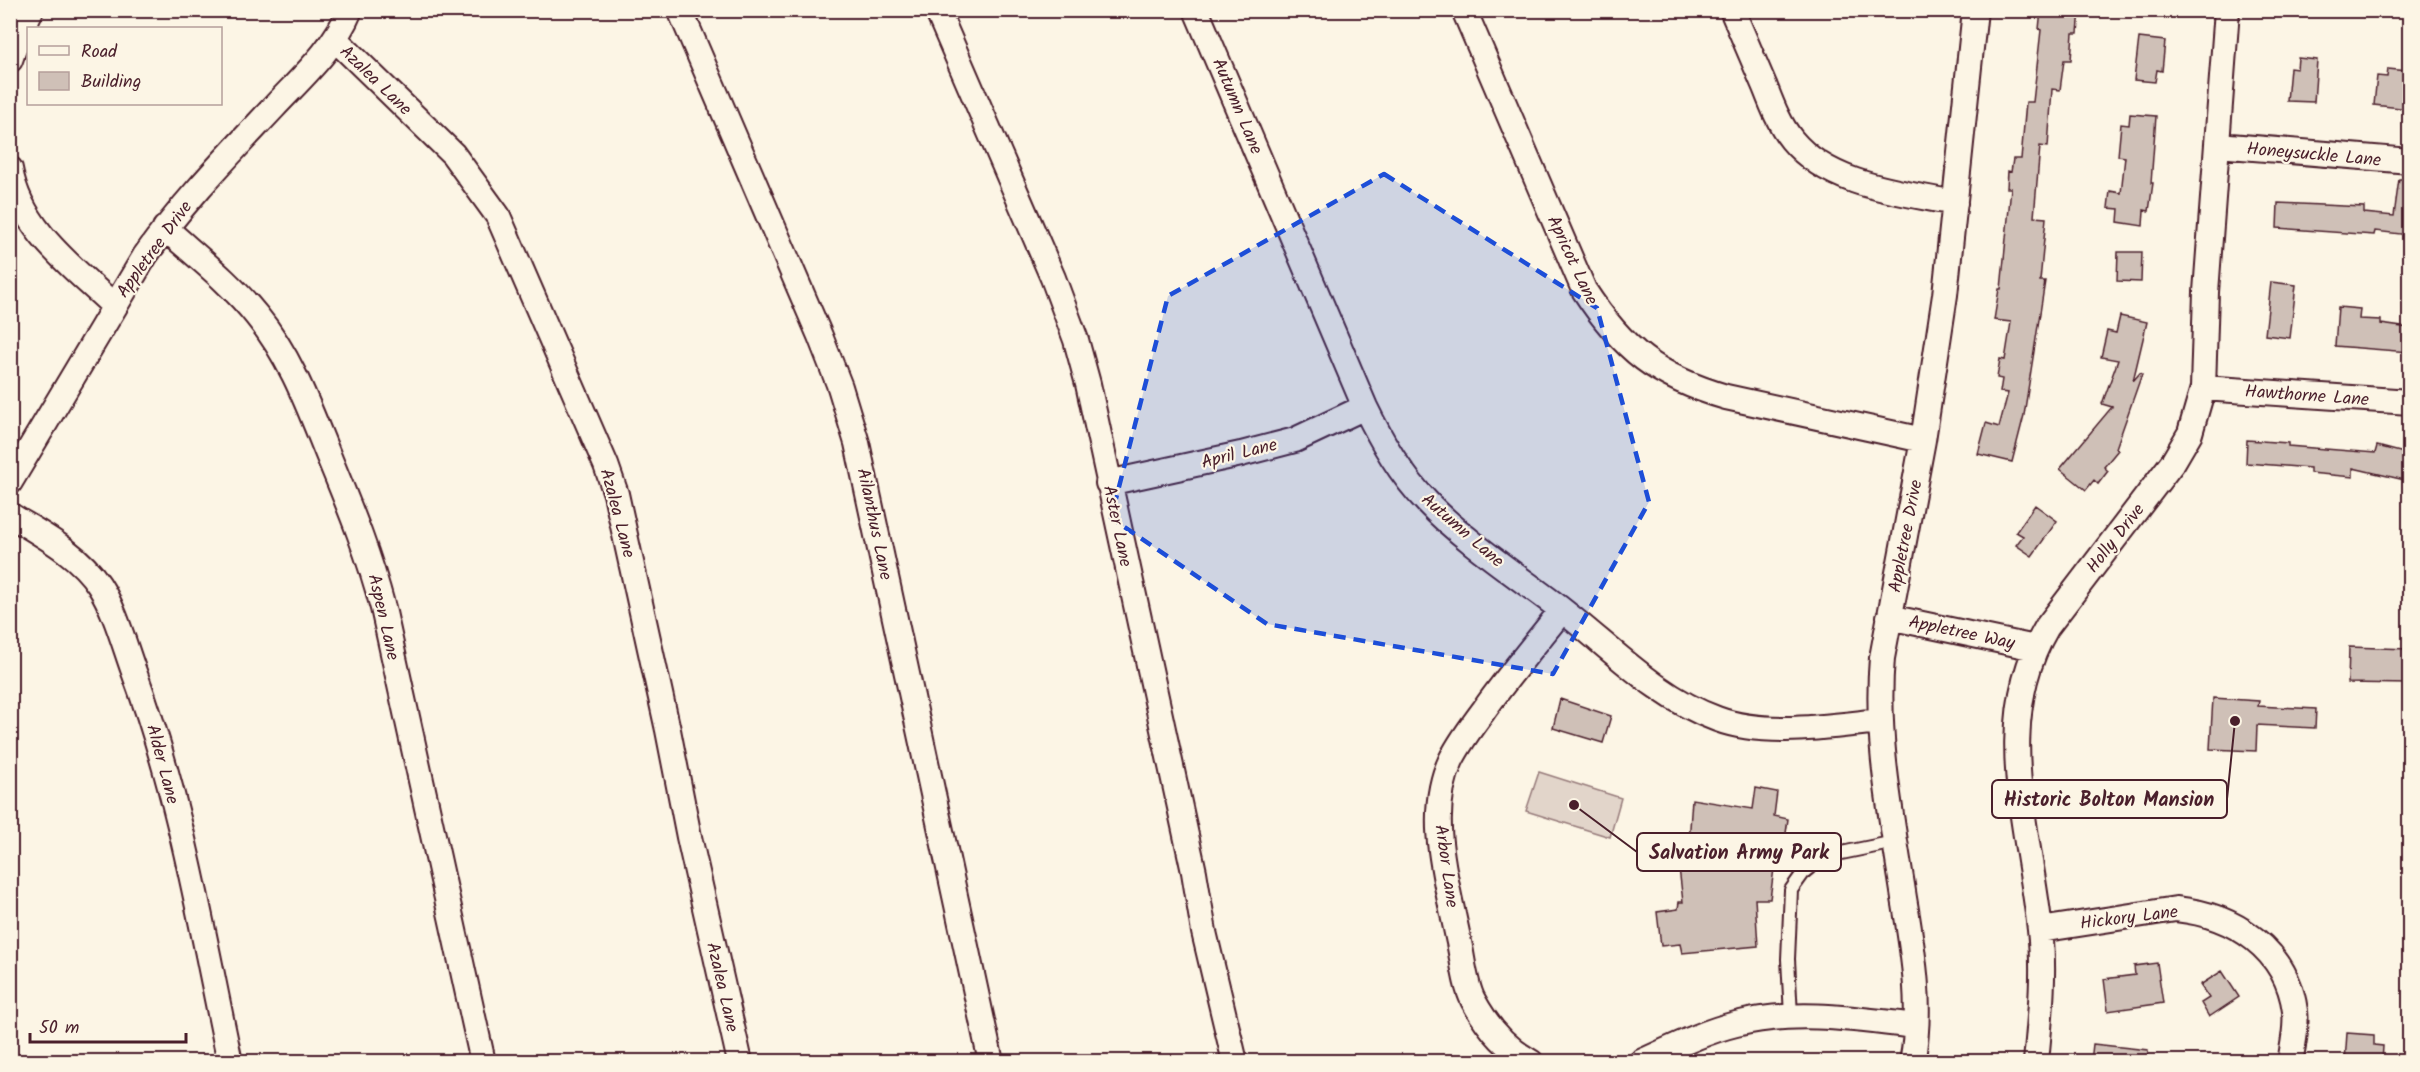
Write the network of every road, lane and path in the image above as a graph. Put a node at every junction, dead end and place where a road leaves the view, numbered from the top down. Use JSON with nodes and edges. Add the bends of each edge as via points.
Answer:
{"nodes":[{"id":1,"x":31,"y":10,"type":"edge"},
{"id":2,"x":350,"y":10,"type":"edge"},
{"id":3,"x":680,"y":10,"type":"edge"},
{"id":4,"x":937,"y":10,"type":"edge"},
{"id":5,"x":1196,"y":10,"type":"edge"},
{"id":6,"x":1464,"y":10,"type":"edge"},
{"id":7,"x":1732,"y":10,"type":"edge"},
{"id":8,"x":1975,"y":10,"type":"edge"},
{"id":9,"x":2227,"y":10,"type":"edge"},
{"id":10,"x":335,"y":39,"type":"junction"},
{"id":11,"x":10,"y":60,"type":"edge"},
{"id":12,"x":2218,"y":145,"type":"junction"},
{"id":13,"x":2409,"y":161,"type":"edge"},
{"id":14,"x":10,"y":169,"type":"edge"},
{"id":15,"x":1955,"y":203,"type":"junction"},
{"id":16,"x":165,"y":228,"type":"junction"},
{"id":17,"x":114,"y":306,"type":"junction"},
{"id":18,"x":2204,"y":388,"type":"junction"},
{"id":19,"x":2409,"y":402,"type":"edge"},
{"id":20,"x":1365,"y":407,"type":"junction"},
{"id":21,"x":1923,"y":440,"type":"junction"},
{"id":22,"x":10,"y":483,"type":"edge"},
{"id":23,"x":1108,"y":483,"type":"junction"},
{"id":24,"x":10,"y":515,"type":"edge"},
{"id":25,"x":1562,"y":610,"type":"junction"},
{"id":26,"x":1889,"y":617,"type":"junction"},
{"id":27,"x":2035,"y":648,"type":"junction"},
{"id":28,"x":1880,"y":721,"type":"junction"},
{"id":29,"x":1895,"y":842,"type":"junction"},
{"id":30,"x":2040,"y":930,"type":"junction"},
{"id":31,"x":1791,"y":1016,"type":"junction"},
{"id":32,"x":1916,"y":1026,"type":"junction"},
{"id":33,"x":230,"y":1062,"type":"edge"},
{"id":34,"x":483,"y":1062,"type":"edge"},
{"id":35,"x":740,"y":1062,"type":"edge"},
{"id":36,"x":991,"y":1062,"type":"edge"},
{"id":37,"x":1235,"y":1062,"type":"edge"},
{"id":38,"x":1531,"y":1062,"type":"edge"},
{"id":39,"x":1641,"y":1062,"type":"edge"},
{"id":40,"x":1912,"y":1062,"type":"edge"},
{"id":41,"x":2036,"y":1062,"type":"edge"},
{"id":42,"x":2290,"y":1062,"type":"edge"}],
"edges":[{"from":1,"to":11,"type":"street"},
{"from":2,"to":10,"type":"street","name":"Appletree Drive"},
{"from":3,"to":36,"type":"street","name":"Ailanthus Lane","via":[[820,336],[854,432]]},
{"from":4,"to":23,"type":"street","name":"Aster Lane","via":[[1076,340]]},
{"from":5,"to":20,"type":"street","name":"Autumn Lane"},
{"from":6,"to":21,"type":"street","name":"Apricot Lane","via":[[1584,290],[1604,320],[1641,358],[1695,388]]},
{"from":7,"to":15,"type":"street","via":[[1779,121],[1811,159],[1843,176],[1885,189]]},
{"from":8,"to":15,"type":"street","name":"Appletree Drive"},
{"from":9,"to":12,"type":"street","name":"Holly Drive"},
{"from":10,"to":16,"type":"street","name":"Appletree Drive"},
{"from":10,"to":35,"type":"street","name":"Azalea Lane","via":[[453,153],[498,216],[606,465],[616,494]]},
{"from":12,"to":13,"type":"street","name":"Honeysuckle Lane"},
{"from":12,"to":18,"type":"street","name":"Holly Drive","via":[[2206,292]]},
{"from":14,"to":17,"type":"street","via":[[19,200],[34,226]]},
{"from":15,"to":21,"type":"street","name":"Appletree Drive"},
{"from":16,"to":17,"type":"street","name":"Appletree Drive"},
{"from":16,"to":34,"type":"street","name":"Aspen Lane","via":[[226,283],[276,340],[306,396],[358,524],[383,608]]},
{"from":17,"to":22,"type":"street","name":"Appletree Drive"},
{"from":18,"to":19,"type":"street","name":"Hawthorne Lane"},
{"from":18,"to":27,"type":"street","name":"Holly Drive","via":[[2190,433],[2172,462]]},
{"from":20,"to":23,"type":"street","name":"April Lane","via":[[1295,440]]},
{"from":20,"to":25,"type":"street","name":"Autumn Lane","via":[[1401,471],[1428,503]]},
{"from":21,"to":26,"type":"street","name":"Appletree Drive"},
{"from":23,"to":37,"type":"street","name":"Aster Lane"},
{"from":24,"to":33,"type":"street","name":"Alder Lane","via":[[69,552],[99,585],[111,608],[161,751]]},
{"from":25,"to":28,"type":"street","name":"Autumn Lane","via":[[1656,685],[1687,706],[1719,720],[1784,728]]},
{"from":25,"to":38,"type":"street","name":"Arbor Lane","via":[[1464,737],[1450,761],[1439,819],[1443,866],[1472,998],[1503,1042]]},
{"from":26,"to":27,"type":"street","name":"Appletree Way"},
{"from":26,"to":28,"type":"street","name":"Appletree Drive","via":[[1882,658]]},
{"from":27,"to":30,"type":"street","name":"Holly Drive","via":[[2022,687],[2017,723],[2018,781]]},
{"from":28,"to":29,"type":"street","name":"Appletree Drive"},
{"from":29,"to":31,"type":"lane","via":[[1822,857],[1791,890]]},
{"from":29,"to":32,"type":"street","name":"Appletree Drive","via":[[1915,966]]},
{"from":30,"to":41,"type":"street","name":"Holly Drive","via":[[2042,1004]]},
{"from":30,"to":42,"type":"street","name":"Hickory Lane","via":[[2176,909],[2197,911],[2240,927],[2280,966],[2289,986],[2296,1034]]},
{"from":31,"to":32,"type":"street"},
{"from":31,"to":39,"type":"street","via":[[1728,1026]]},
{"from":32,"to":40,"type":"street","name":"Appletree Drive"}]}
